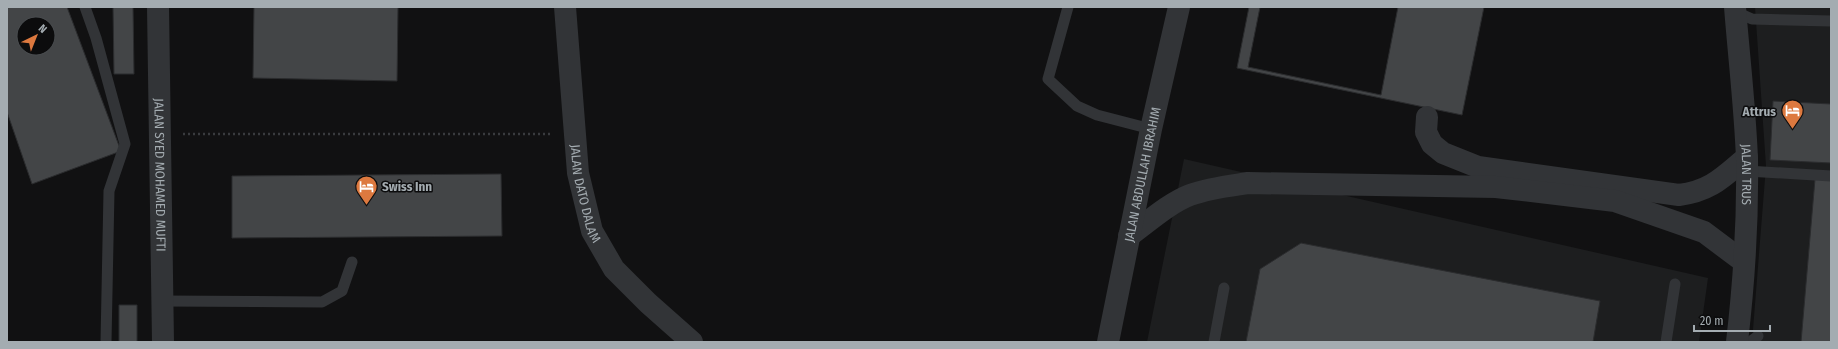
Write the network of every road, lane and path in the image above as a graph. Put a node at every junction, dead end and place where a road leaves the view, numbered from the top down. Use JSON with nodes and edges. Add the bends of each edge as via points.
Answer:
{"nodes":[{"id":1,"x":85,"y":7,"type":"edge"},
{"id":2,"x":158,"y":7,"type":"edge"},
{"id":3,"x":565,"y":7,"type":"edge"},
{"id":4,"x":1068,"y":7,"type":"edge"},
{"id":5,"x":1179,"y":7,"type":"edge"},
{"id":6,"x":1736,"y":10,"type":"edge"},
{"id":7,"x":1831,"y":21,"type":"edge"},
{"id":8,"x":1427,"y":117,"type":"dead end"},
{"id":9,"x":1151,"y":129,"type":"junction"},
{"id":10,"x":160,"y":134,"type":"junction"},
{"id":11,"x":575,"y":134,"type":"junction"},
{"id":12,"x":1747,"y":164,"type":"junction"},
{"id":13,"x":1831,"y":176,"type":"edge"},
{"id":14,"x":1129,"y":236,"type":"junction"},
{"id":15,"x":352,"y":262,"type":"dead end"},
{"id":16,"x":1744,"y":262,"type":"junction"},
{"id":17,"x":1675,"y":284,"type":"dead end"},
{"id":18,"x":1224,"y":288,"type":"dead end"},
{"id":19,"x":162,"y":300,"type":"junction"},
{"id":20,"x":1748,"y":340,"type":"edge"},
{"id":21,"x":106,"y":342,"type":"edge"},
{"id":22,"x":163,"y":342,"type":"edge"},
{"id":23,"x":692,"y":342,"type":"edge"},
{"id":24,"x":1108,"y":342,"type":"edge"},
{"id":25,"x":1214,"y":342,"type":"edge"},
{"id":26,"x":1666,"y":342,"type":"edge"}],
"edges":[{"from":1,"to":21,"type":"lane","via":[[125,144],[109,191]]},
{"from":2,"to":10,"type":"street","name":"JALAN SYED MOHAMED MUFTI"},
{"from":3,"to":11,"type":"street","name":"JALAN DATO DALAM"},
{"from":4,"to":9,"type":"lane","via":[[1048,79],[1077,106],[1097,115]]},
{"from":5,"to":9,"type":"street","name":"JALAN ABDULLAH IBRAHIM"},
{"from":6,"to":7,"type":"lane","via":[[1752,19]]},
{"from":6,"to":12,"type":"street","name":"JALAN TRUS"},
{"from":8,"to":12,"type":"street","via":[[1426,132],[1432,144],[1443,153],[1478,167],[1678,195],[1694,193],[1713,186]]},
{"from":9,"to":14,"type":"street","name":"JALAN ABDULLAH IBRAHIM"},
{"from":10,"to":11,"type":"path"},
{"from":10,"to":19,"type":"street","name":"JALAN SYED MOHAMED MUFTI"},
{"from":11,"to":23,"type":"street","name":"JALAN DATO DALAM","via":[[578,173],[592,231],[614,269]]},
{"from":12,"to":13,"type":"lane"},
{"from":12,"to":16,"type":"street","name":"JALAN TRUS"},
{"from":14,"to":16,"type":"street","via":[[1189,195],[1248,183],[1496,187],[1615,201],[1704,232]]},
{"from":14,"to":24,"type":"street","name":"JALAN ABDULLAH IBRAHIM"},
{"from":15,"to":19,"type":"lane","via":[[342,291],[322,302]]},
{"from":16,"to":20,"type":"street","name":"JALAN TRUS"},
{"from":17,"to":26,"type":"lane"},
{"from":18,"to":25,"type":"lane"},
{"from":19,"to":22,"type":"street","name":"JALAN SYED MOHAMED MUFTI"}]}
